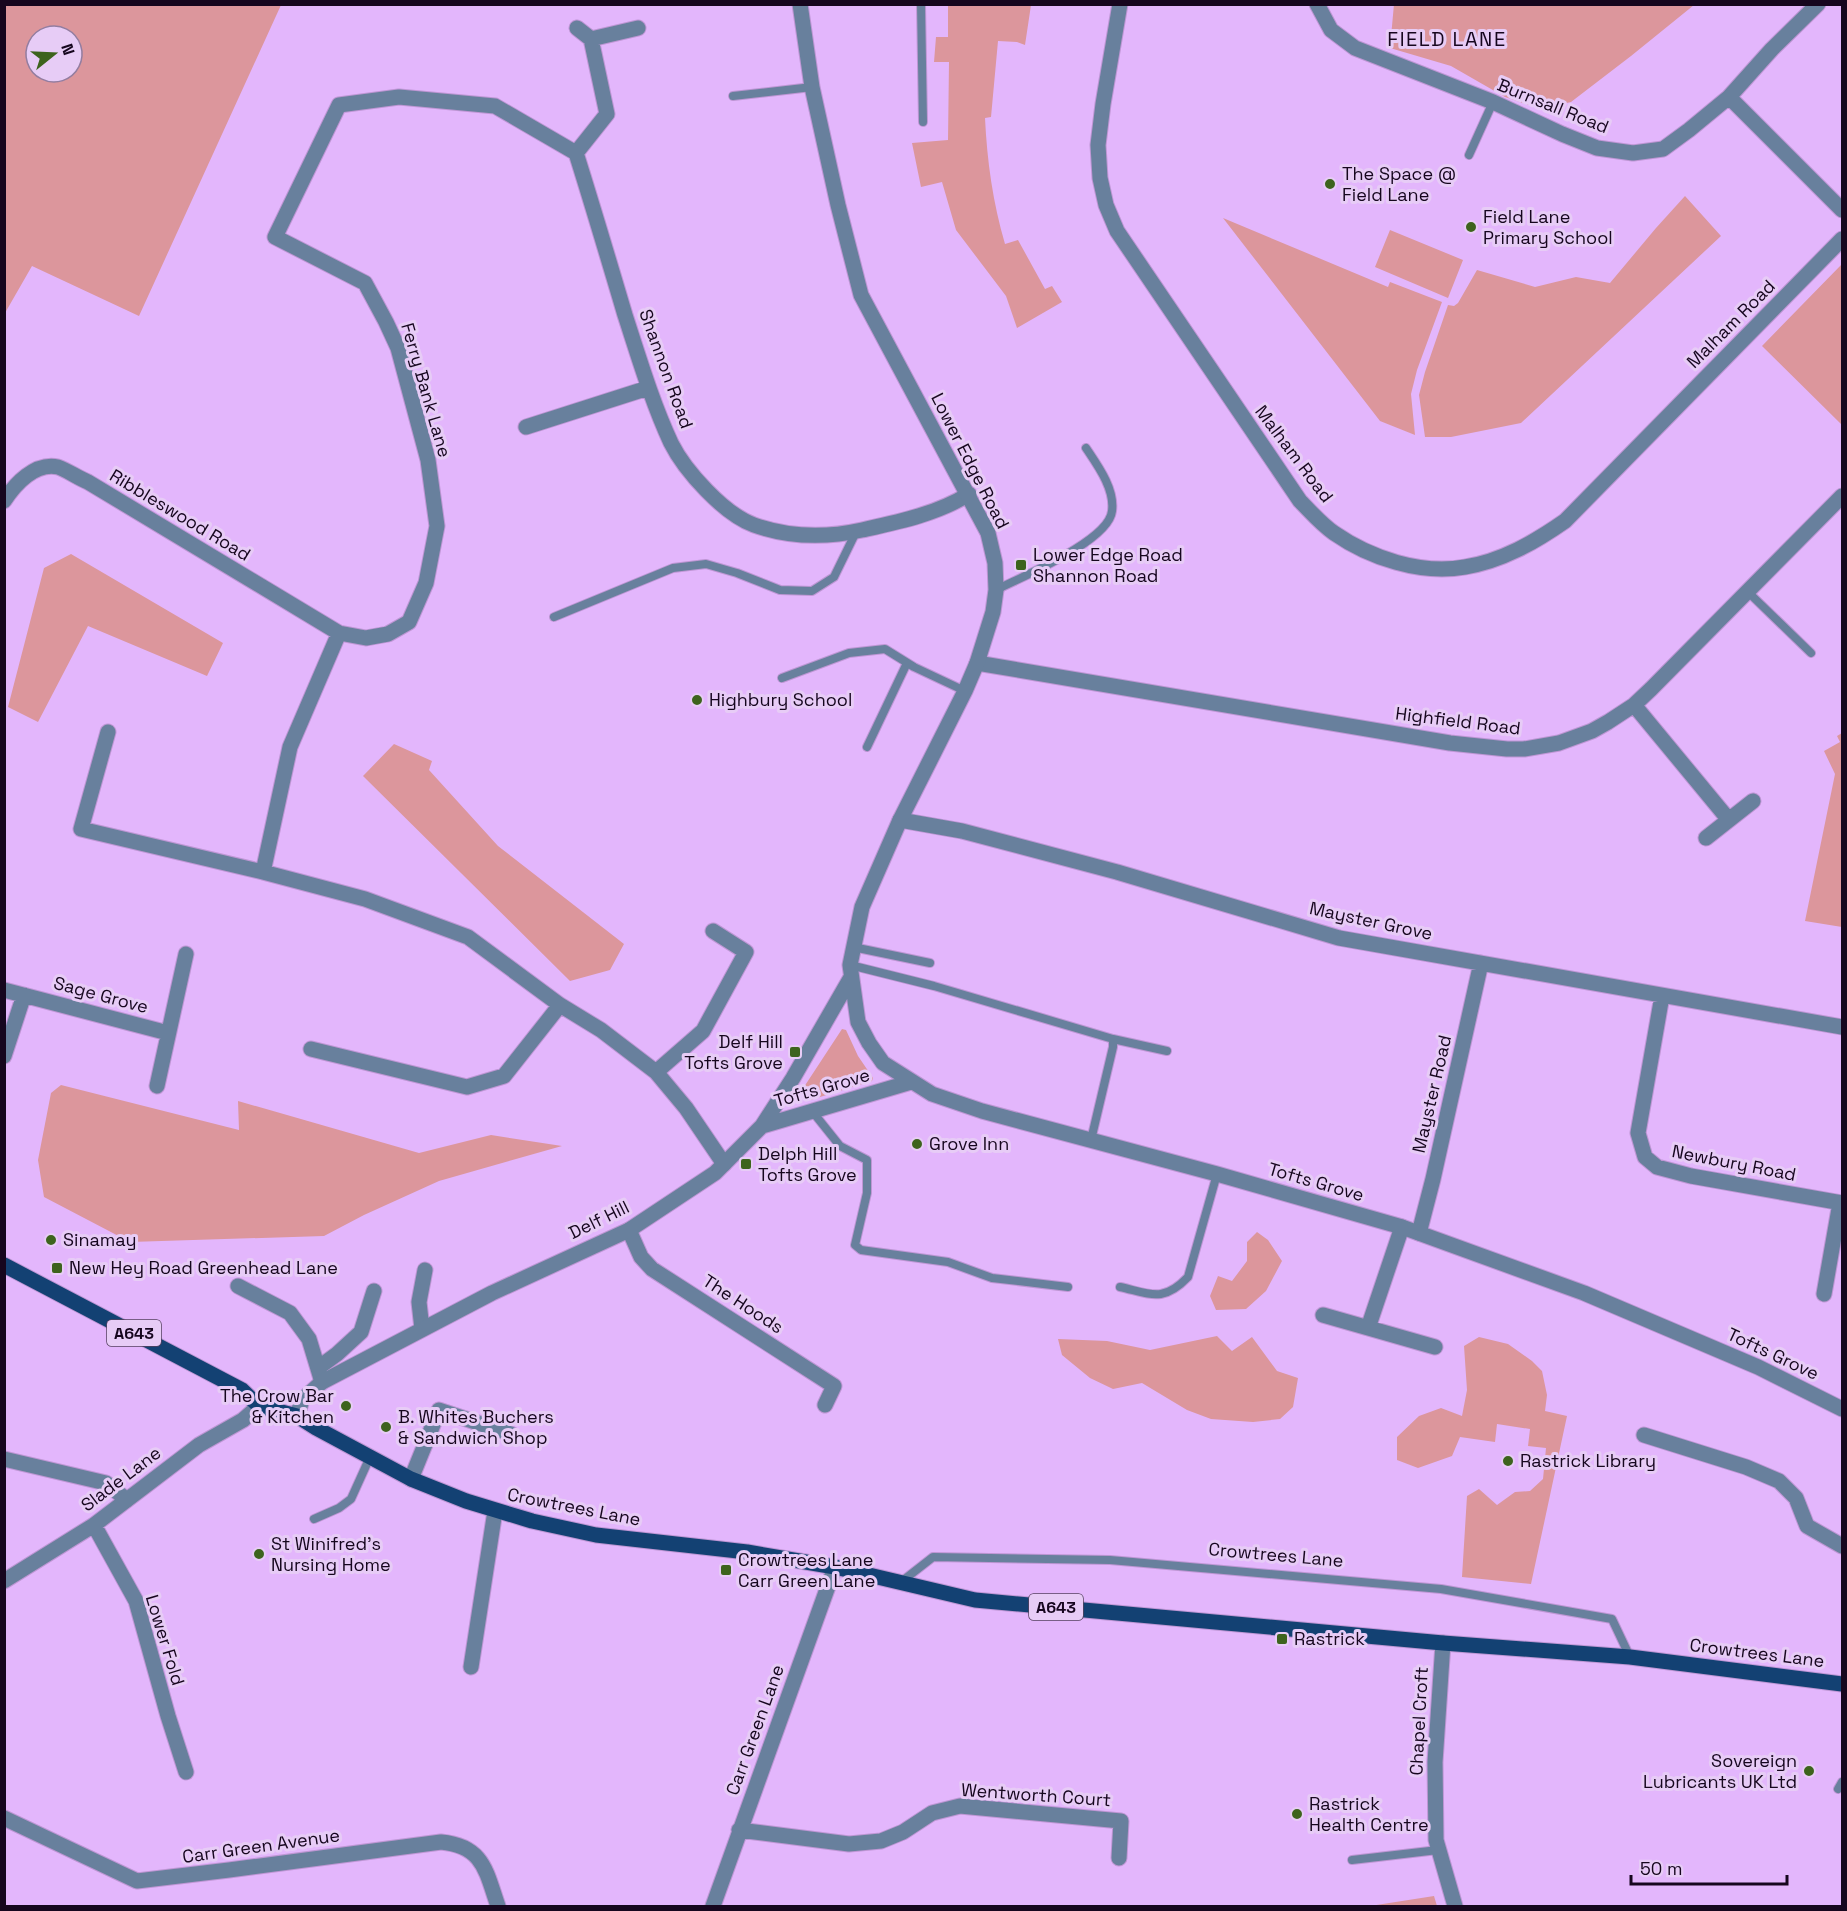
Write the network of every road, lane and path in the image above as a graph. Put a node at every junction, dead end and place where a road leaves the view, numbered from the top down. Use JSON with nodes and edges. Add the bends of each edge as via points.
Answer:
{"nodes":[{"id":1,"x":800,"y":4,"type":"edge"},
{"id":2,"x":921,"y":4,"type":"edge"},
{"id":3,"x":1120,"y":4,"type":"edge"},
{"id":4,"x":1317,"y":4,"type":"edge"},
{"id":5,"x":1818,"y":4,"type":"edge"},
{"id":6,"x":577,"y":28,"type":"dead end"},
{"id":7,"x":638,"y":28,"type":"dead end"},
{"id":8,"x":591,"y":39,"type":"junction"},
{"id":9,"x":812,"y":87,"type":"junction"},
{"id":10,"x":733,"y":96,"type":"dead end"},
{"id":11,"x":1729,"y":96,"type":"junction"},
{"id":12,"x":1493,"y":102,"type":"junction"},
{"id":13,"x":923,"y":122,"type":"dead end"},
{"id":14,"x":576,"y":153,"type":"junction"},
{"id":15,"x":1469,"y":155,"type":"dead end"},
{"id":16,"x":1842,"y":210,"type":"edge"},
{"id":17,"x":1842,"y":239,"type":"edge"},
{"id":18,"x":648,"y":388,"type":"junction"},
{"id":19,"x":526,"y":427,"type":"dead end"},
{"id":20,"x":1086,"y":448,"type":"dead end"},
{"id":21,"x":969,"y":494,"type":"junction"},
{"id":22,"x":1842,"y":496,"type":"edge"},
{"id":23,"x":4,"y":501,"type":"edge"},
{"id":24,"x":856,"y":532,"type":"junction"},
{"id":25,"x":996,"y":590,"type":"junction"},
{"id":26,"x":1748,"y":592,"type":"junction"},
{"id":27,"x":554,"y":617,"type":"dead end"},
{"id":28,"x":339,"y":633,"type":"junction"},
{"id":29,"x":1811,"y":653,"type":"dead end"},
{"id":30,"x":907,"y":663,"type":"junction"},
{"id":31,"x":977,"y":663,"type":"junction"},
{"id":32,"x":782,"y":678,"type":"dead end"},
{"id":33,"x":965,"y":691,"type":"junction"},
{"id":34,"x":1634,"y":705,"type":"junction"},
{"id":35,"x":108,"y":732,"type":"dead end"},
{"id":36,"x":867,"y":747,"type":"dead end"},
{"id":37,"x":1753,"y":801,"type":"dead end"},
{"id":38,"x":900,"y":820,"type":"junction"},
{"id":39,"x":1729,"y":820,"type":"junction"},
{"id":40,"x":1706,"y":838,"type":"dead end"},
{"id":41,"x":263,"y":872,"type":"junction"},
{"id":42,"x":713,"y":931,"type":"dead end"},
{"id":43,"x":853,"y":946,"type":"junction"},
{"id":44,"x":186,"y":954,"type":"dead end"},
{"id":45,"x":930,"y":963,"type":"dead end"},
{"id":46,"x":1481,"y":963,"type":"junction"},
{"id":47,"x":850,"y":972,"type":"junction"},
{"id":48,"x":4,"y":990,"type":"edge"},
{"id":49,"x":24,"y":995,"type":"junction"},
{"id":50,"x":1662,"y":996,"type":"junction"},
{"id":51,"x":560,"y":1005,"type":"junction"},
{"id":52,"x":1842,"y":1027,"type":"edge"},
{"id":53,"x":168,"y":1033,"type":"junction"},
{"id":54,"x":1113,"y":1039,"type":"junction"},
{"id":55,"x":311,"y":1048,"type":"dead end"},
{"id":56,"x":1167,"y":1051,"type":"dead end"},
{"id":57,"x":4,"y":1056,"type":"edge"},
{"id":58,"x":656,"y":1072,"type":"junction"},
{"id":59,"x":911,"y":1082,"type":"junction"},
{"id":60,"x":157,"y":1086,"type":"dead end"},
{"id":61,"x":812,"y":1111,"type":"junction"},
{"id":62,"x":762,"y":1126,"type":"junction"},
{"id":63,"x":1091,"y":1140,"type":"junction"},
{"id":64,"x":724,"y":1164,"type":"junction"},
{"id":65,"x":1217,"y":1174,"type":"junction"},
{"id":66,"x":1841,"y":1203,"type":"edge"},
{"id":67,"x":1402,"y":1227,"type":"junction"},
{"id":68,"x":629,"y":1230,"type":"junction"},
{"id":69,"x":1419,"y":1233,"type":"junction"},
{"id":70,"x":4,"y":1265,"type":"edge"},
{"id":71,"x":425,"y":1270,"type":"dead end"},
{"id":72,"x":238,"y":1286,"type":"dead end"},
{"id":73,"x":1068,"y":1287,"type":"dead end"},
{"id":74,"x":1120,"y":1287,"type":"dead end"},
{"id":75,"x":374,"y":1291,"type":"dead end"},
{"id":76,"x":1824,"y":1294,"type":"dead end"},
{"id":77,"x":1323,"y":1315,"type":"dead end"},
{"id":78,"x":1368,"y":1328,"type":"junction"},
{"id":79,"x":422,"y":1329,"type":"junction"},
{"id":80,"x":1435,"y":1347,"type":"dead end"},
{"id":81,"x":320,"y":1375,"type":"junction"},
{"id":82,"x":825,"y":1405,"type":"dead end"},
{"id":83,"x":259,"y":1406,"type":"junction"},
{"id":84,"x":1842,"y":1409,"type":"edge"},
{"id":85,"x":297,"y":1416,"type":"junction"},
{"id":86,"x":511,"y":1434,"type":"dead end"},
{"id":87,"x":1644,"y":1435,"type":"dead end"},
{"id":88,"x":370,"y":1457,"type":"junction"},
{"id":89,"x":4,"y":1459,"type":"edge"},
{"id":90,"x":411,"y":1479,"type":"junction"},
{"id":91,"x":127,"y":1500,"type":"junction"},
{"id":92,"x":495,"y":1511,"type":"junction"},
{"id":93,"x":314,"y":1519,"type":"dead end"},
{"id":94,"x":94,"y":1525,"type":"junction"},
{"id":95,"x":1842,"y":1546,"type":"edge"},
{"id":96,"x":836,"y":1567,"type":"junction"},
{"id":97,"x":4,"y":1581,"type":"edge"},
{"id":98,"x":901,"y":1582,"type":"junction"},
{"id":99,"x":1443,"y":1643,"type":"junction"},
{"id":100,"x":1630,"y":1657,"type":"junction"},
{"id":101,"x":471,"y":1667,"type":"dead end"},
{"id":102,"x":1842,"y":1684,"type":"edge"},
{"id":103,"x":186,"y":1772,"type":"dead end"},
{"id":104,"x":4,"y":1818,"type":"edge"},
{"id":105,"x":739,"y":1830,"type":"junction"},
{"id":106,"x":1438,"y":1850,"type":"junction"},
{"id":107,"x":1119,"y":1858,"type":"dead end"},
{"id":108,"x":1352,"y":1860,"type":"dead end"},
{"id":109,"x":498,"y":1906,"type":"edge"},
{"id":110,"x":713,"y":1906,"type":"edge"},
{"id":111,"x":1455,"y":1906,"type":"edge"}],
"edges":[{"from":1,"to":9,"type":"street","name":"Lower Edge Road"},
{"from":2,"to":13,"type":"lane"},
{"from":3,"to":17,"type":"street","name":"Malham Road","via":[[1098,145],[1100,178],[1117,231],[1300,501],[1333,532],[1376,556],[1411,565],[1464,567],[1513,552],[1548,533],[1565,521]]},
{"from":4,"to":12,"type":"street","name":"Burnsall Road","via":[[1331,30],[1355,48]]},
{"from":5,"to":11,"type":"street","name":"Burnsall Road"},
{"from":6,"to":8,"type":"street"},
{"from":7,"to":8,"type":"street"},
{"from":8,"to":14,"type":"street","via":[[607,114]]},
{"from":9,"to":10,"type":"lane"},
{"from":9,"to":21,"type":"street","name":"Lower Edge Road","via":[[861,295]]},
{"from":11,"to":12,"type":"street","name":"Burnsall Road","via":[[1663,149],[1633,153],[1598,148]]},
{"from":11,"to":16,"type":"street"},
{"from":12,"to":15,"type":"lane"},
{"from":14,"to":18,"type":"street","name":"Shannon Road"},
{"from":14,"to":28,"type":"street","name":"Ferry Bank Lane","via":[[495,106],[399,97],[339,105],[275,237],[365,283],[398,348],[429,460],[437,526],[426,583],[409,621],[388,634],[366,638]]},
{"from":18,"to":19,"type":"street"},
{"from":18,"to":24,"type":"street","name":"Shannon Road","via":[[672,445],[699,483],[723,506],[753,525],[798,535]]},
{"from":20,"to":25,"type":"lane","via":[[1107,485],[1112,512],[1108,521],[1080,546]]},
{"from":21,"to":24,"type":"street","name":"Shannon Road","via":[[904,521]]},
{"from":21,"to":25,"type":"street","name":"Lower Edge Road","via":[[988,533]]},
{"from":22,"to":26,"type":"street","name":"Highfield Road"},
{"from":23,"to":28,"type":"street","name":"Ribbleswood Road","via":[[33,470],[56,467],[88,482]]},
{"from":24,"to":27,"type":"lane","via":[[834,577],[812,591],[780,590],[706,564],[674,568]]},
{"from":25,"to":31,"type":"street","name":"Lower Edge Road"},
{"from":26,"to":29,"type":"lane"},
{"from":26,"to":34,"type":"street","name":"Highfield Road"},
{"from":28,"to":41,"type":"street","via":[[290,747]]},
{"from":30,"to":32,"type":"lane","via":[[885,650],[849,653]]},
{"from":30,"to":33,"type":"lane"},
{"from":30,"to":36,"type":"lane"},
{"from":31,"to":33,"type":"street","name":"Lower Edge Road"},
{"from":31,"to":34,"type":"street","name":"Highfield Road","via":[[1450,743],[1507,749],[1542,747],[1576,737]]},
{"from":33,"to":38,"type":"street","name":"Lower Edge Road"},
{"from":34,"to":39,"type":"street"},
{"from":35,"to":41,"type":"street","via":[[81,830]]},
{"from":37,"to":39,"type":"street"},
{"from":38,"to":43,"type":"street","name":"Lower Edge Road","via":[[862,907]]},
{"from":38,"to":46,"type":"street","name":"Mayster Grove","via":[[962,831],[1117,872],[1339,938]]},
{"from":39,"to":40,"type":"street"},
{"from":41,"to":51,"type":"street","via":[[365,899],[468,937]]},
{"from":42,"to":58,"type":"street","via":[[746,952],[704,1031]]},
{"from":43,"to":45,"type":"lane"},
{"from":43,"to":47,"type":"street","name":"Lower Edge Road"},
{"from":44,"to":53,"type":"street","name":"Sage Grove"},
{"from":46,"to":50,"type":"street","name":"Mayster Grove"},
{"from":46,"to":69,"type":"street","name":"Mayster Road"},
{"from":47,"to":54,"type":"lane","via":[[934,986]]},
{"from":47,"to":59,"type":"street","name":"Lower Edge Road","via":[[858,1022],[869,1043],[883,1063]]},
{"from":47,"to":62,"type":"street","name":"Delf Hill","via":[[793,1078]]},
{"from":48,"to":49,"type":"street","name":"Sage Grove"},
{"from":49,"to":53,"type":"street","name":"Sage Grove"},
{"from":49,"to":57,"type":"street","name":"Sage Grove"},
{"from":50,"to":52,"type":"street","name":"Mayster Grove"},
{"from":50,"to":66,"type":"street","name":"Newbury Road","via":[[1638,1133],[1645,1157],[1657,1167],[1691,1176]]},
{"from":51,"to":55,"type":"street","via":[[504,1076],[467,1087]]},
{"from":51,"to":58,"type":"street"},
{"from":53,"to":60,"type":"street","name":"Sage Grove"},
{"from":54,"to":56,"type":"lane"},
{"from":54,"to":63,"type":"lane"},
{"from":58,"to":64,"type":"street"},
{"from":59,"to":61,"type":"street","name":"Tofts Grove"},
{"from":59,"to":63,"type":"street","name":"Tofts Grove","via":[[932,1094],[982,1111]]},
{"from":61,"to":62,"type":"street","name":"Tofts Grove"},
{"from":61,"to":73,"type":"lane","via":[[840,1146],[867,1160],[867,1193],[855,1245],[861,1250],[948,1262],[992,1278]]},
{"from":62,"to":64,"type":"street","name":"Delf Hill"},
{"from":63,"to":65,"type":"street","name":"Tofts Grove"},
{"from":64,"to":68,"type":"street","name":"Delf Hill"},
{"from":65,"to":67,"type":"street","name":"Tofts Grove"},
{"from":65,"to":74,"type":"lane","via":[[1188,1278],[1178,1288],[1158,1296]]},
{"from":66,"to":76,"type":"street","name":"Newbury Road"},
{"from":67,"to":69,"type":"street","name":"Tofts Grove"},
{"from":67,"to":78,"type":"street"},
{"from":68,"to":79,"type":"street","name":"Delf Hill"},
{"from":68,"to":82,"type":"street","name":"The Hoods","via":[[641,1257],[652,1269],[834,1386]]},
{"from":69,"to":84,"type":"street","name":"Tofts Grove","via":[[1584,1293],[1758,1367]]},
{"from":70,"to":83,"type":"main road","number":"A643","via":[[242,1390]]},
{"from":71,"to":79,"type":"street","via":[[419,1302]]},
{"from":72,"to":81,"type":"street","via":[[290,1313],[309,1339]]},
{"from":75,"to":81,"type":"street","via":[[361,1332]]},
{"from":77,"to":78,"type":"street"},
{"from":78,"to":80,"type":"street"},
{"from":79,"to":81,"type":"street","name":"Delf Hill"},
{"from":81,"to":85,"type":"street","name":"Delf Hill","via":[[302,1400]]},
{"from":83,"to":85,"type":"main road","name":"Crowtrees Lane","number":"A643"},
{"from":83,"to":91,"type":"street","name":"Slade Lane"},
{"from":85,"to":88,"type":"main road","name":"Crowtrees Lane","number":"A643"},
{"from":86,"to":90,"type":"street","via":[[439,1410]]},
{"from":87,"to":95,"type":"street","via":[[1779,1481],[1796,1498],[1807,1526]]},
{"from":88,"to":90,"type":"main road","name":"Crowtrees Lane","number":"A643"},
{"from":88,"to":93,"type":"lane","via":[[351,1499]]},
{"from":89,"to":91,"type":"street","via":[[106,1483]]},
{"from":90,"to":92,"type":"main road","name":"Crowtrees Lane","number":"A643"},
{"from":91,"to":94,"type":"street","name":"Slade Lane"},
{"from":92,"to":96,"type":"main road","name":"Crowtrees Lane","number":"A643","via":[[596,1534]]},
{"from":92,"to":101,"type":"street"},
{"from":94,"to":97,"type":"street","name":"Slade Lane"},
{"from":94,"to":103,"type":"street","name":"Lower Fold","via":[[136,1601]]},
{"from":96,"to":98,"type":"main road","name":"Crowtrees Lane","number":"A643"},
{"from":96,"to":105,"type":"street","name":"Carr Green Lane"},
{"from":98,"to":99,"type":"main road","name":"Crowtrees Lane","number":"A643","via":[[975,1600]]},
{"from":98,"to":100,"type":"lane","name":"Crowtrees Lane","via":[[933,1557],[945,1557],[1110,1560],[1441,1589],[1612,1619]]},
{"from":99,"to":100,"type":"main road","name":"Crowtrees Lane","number":"A643"},
{"from":99,"to":106,"type":"street","name":"Chapel Croft","via":[[1435,1762]]},
{"from":100,"to":102,"type":"main road","name":"Crowtrees Lane","number":"A643"},
{"from":104,"to":109,"type":"street","name":"Carr Green Avenue","via":[[136,1881],[454,1843],[483,1862]]},
{"from":105,"to":107,"type":"street","name":"Wentworth Court","via":[[866,1843],[903,1832],[932,1813],[960,1806],[1121,1821]]},
{"from":105,"to":110,"type":"street","name":"Carr Green Lane"},
{"from":106,"to":108,"type":"lane"},
{"from":106,"to":111,"type":"street","name":"Chapel Croft"}]}
